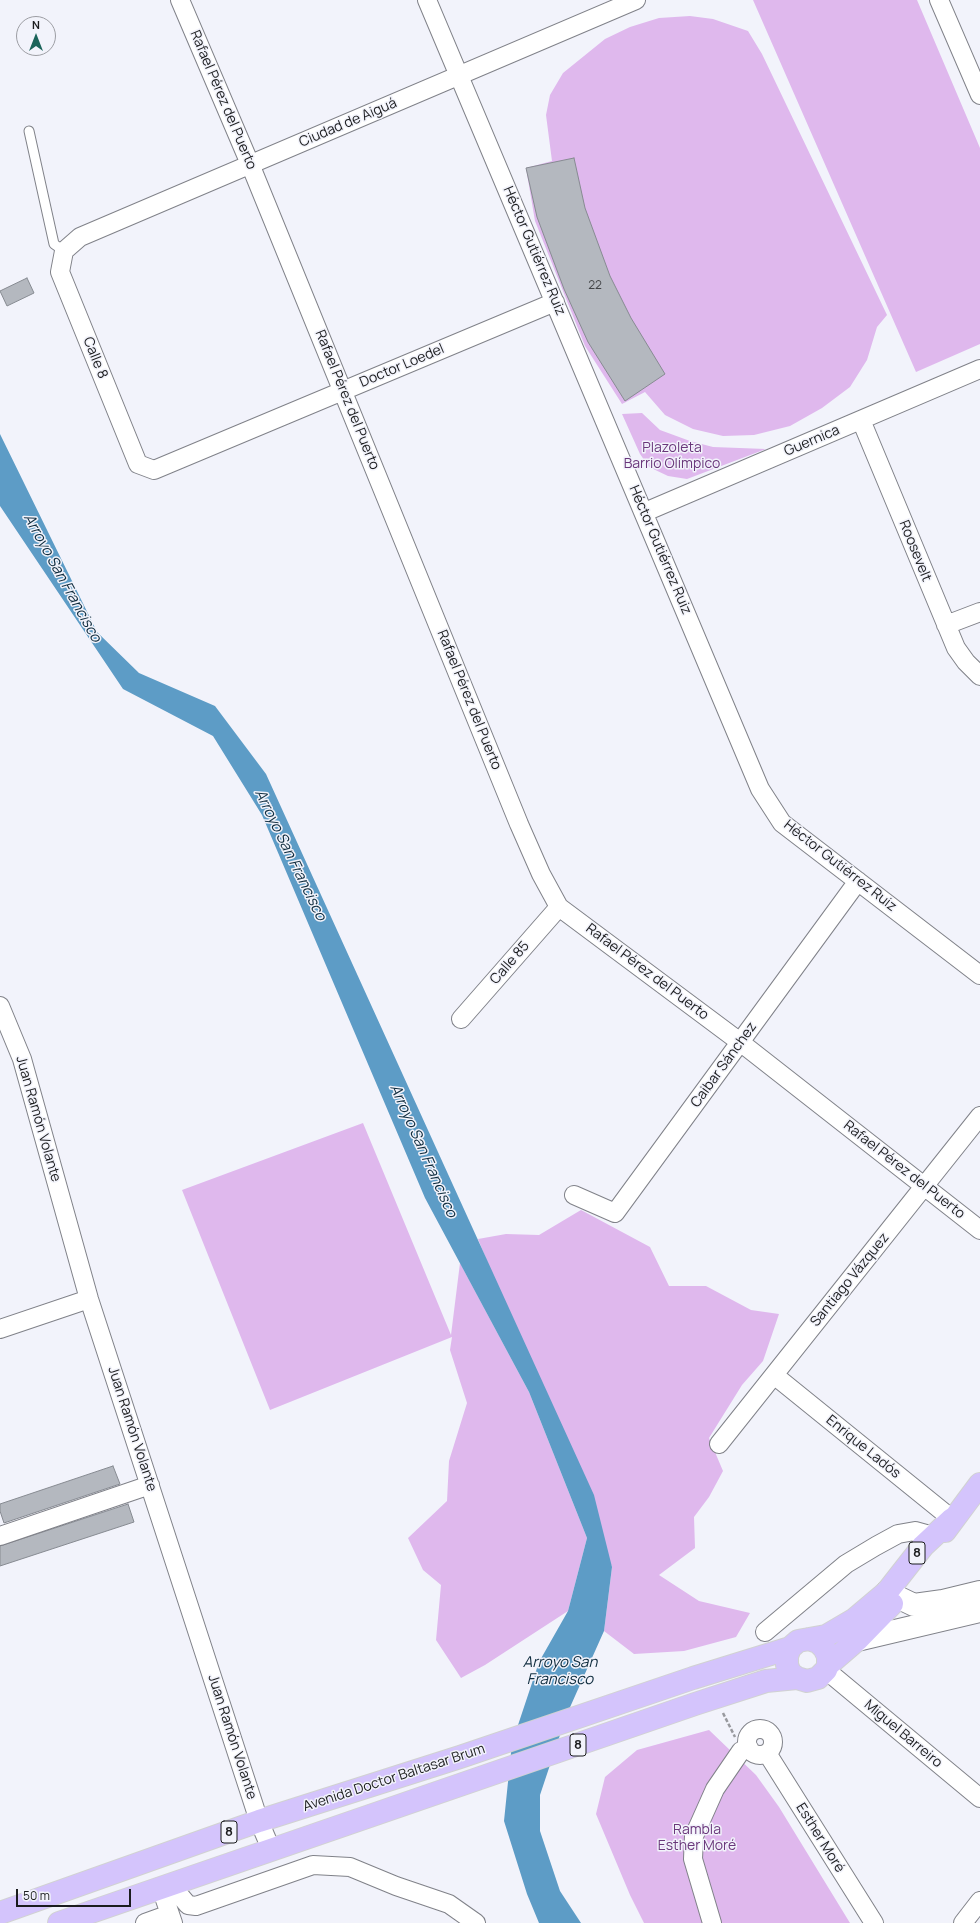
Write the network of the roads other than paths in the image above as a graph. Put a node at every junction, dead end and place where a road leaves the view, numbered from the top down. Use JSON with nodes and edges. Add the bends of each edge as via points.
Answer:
{"nodes":[{"id":1,"x":180,"y":0,"type":"edge"},
{"id":2,"x":427,"y":0,"type":"edge"},
{"id":3,"x":636,"y":0,"type":"edge"},
{"id":4,"x":939,"y":0,"type":"edge"},
{"id":5,"x":459,"y":75,"type":"junction"},
{"id":6,"x":980,"y":95,"type":"edge"},
{"id":7,"x":29,"y":131,"type":"dead end"},
{"id":8,"x":250,"y":164,"type":"junction"},
{"id":9,"x":64,"y":251,"type":"junction"},
{"id":10,"x":555,"y":302,"type":"junction"},
{"id":11,"x":980,"y":369,"type":"edge"},
{"id":12,"x":343,"y":391,"type":"junction"},
{"id":13,"x":861,"y":420,"type":"junction"},
{"id":14,"x":138,"y":464,"type":"joint"},
{"id":15,"x":645,"y":512,"type":"junction"},
{"id":16,"x":980,"y":612,"type":"edge"},
{"id":17,"x":946,"y":625,"type":"junction"},
{"id":18,"x":980,"y":676,"type":"edge"},
{"id":19,"x":858,"y":881,"type":"junction"},
{"id":20,"x":559,"y":907,"type":"junction"},
{"id":21,"x":980,"y":975,"type":"edge"},
{"id":22,"x":0,"y":1006,"type":"edge"},
{"id":23,"x":461,"y":1019,"type":"dead end"},
{"id":24,"x":740,"y":1042,"type":"junction"},
{"id":25,"x":980,"y":1116,"type":"edge"},
{"id":26,"x":924,"y":1186,"type":"junction"},
{"id":27,"x":574,"y":1195,"type":"dead end"},
{"id":28,"x":980,"y":1230,"type":"edge"},
{"id":29,"x":89,"y":1300,"type":"junction"},
{"id":30,"x":0,"y":1329,"type":"edge"},
{"id":31,"x":774,"y":1375,"type":"junction"},
{"id":32,"x":720,"y":1444,"type":"dead end"},
{"id":33,"x":980,"y":1484,"type":"edge"},
{"id":34,"x":150,"y":1485,"type":"junction"},
{"id":35,"x":952,"y":1519,"type":"junction"},
{"id":36,"x":0,"y":1536,"type":"edge"},
{"id":37,"x":933,"y":1536,"type":"junction"},
{"id":38,"x":980,"y":1592,"type":"edge"},
{"id":39,"x":893,"y":1595,"type":"junction"},
{"id":40,"x":980,"y":1611,"type":"edge"},
{"id":41,"x":765,"y":1632,"type":"dead end"},
{"id":42,"x":858,"y":1640,"type":"junction"},
{"id":43,"x":799,"y":1644,"type":"junction"},
{"id":44,"x":827,"y":1668,"type":"junction"},
{"id":45,"x":797,"y":1678,"type":"junction"},
{"id":46,"x":980,"y":1798,"type":"edge"},
{"id":47,"x":259,"y":1821,"type":"junction"},
{"id":48,"x":271,"y":1849,"type":"junction"},
{"id":49,"x":166,"y":1887,"type":"junction"},
{"id":50,"x":980,"y":1901,"type":"edge"},
{"id":51,"x":0,"y":1913,"type":"edge"},
{"id":52,"x":172,"y":1919,"type":"edge"},
{"id":53,"x":59,"y":1923,"type":"edge"},
{"id":54,"x":146,"y":1923,"type":"edge"},
{"id":55,"x":476,"y":1923,"type":"edge"},
{"id":56,"x":712,"y":1923,"type":"edge"},
{"id":57,"x":874,"y":1923,"type":"edge"},
{"id":58,"x":963,"y":1923,"type":"edge"}],
"edges":[{"from":1,"to":8,"type":"street","name":"Rafael Pérez del Puerto"},
{"from":2,"to":5,"type":"street","name":"Héctor Gutiérrez Ruiz"},
{"from":3,"to":5,"type":"street","name":"Ciudad de Aiguá"},
{"from":4,"to":6,"type":"street"},
{"from":5,"to":8,"type":"street","name":"Ciudad de Aiguá"},
{"from":5,"to":10,"type":"street","name":"Héctor Gutiérrez Ruiz"},
{"from":7,"to":9,"type":"lane","via":[[54,244]]},
{"from":8,"to":9,"type":"street","name":"Ciudad de Aiguá","via":[[80,237]]},
{"from":8,"to":12,"type":"street","name":"Rafael Pérez del Puerto"},
{"from":9,"to":14,"type":"street","name":"Calle 8","via":[[60,272]]},
{"from":10,"to":12,"type":"street","name":"Doctor Loedel"},
{"from":10,"to":15,"type":"street","name":"Héctor Gutiérrez Ruiz"},
{"from":11,"to":13,"type":"street","name":"Guernica"},
{"from":12,"to":14,"type":"street","name":"Doctor Loedel","via":[[154,470]]},
{"from":12,"to":20,"type":"street","name":"Rafael Pérez del Puerto","via":[[519,824]]},
{"from":13,"to":15,"type":"street","name":"Guernica"},
{"from":13,"to":17,"type":"street","name":"Roosevelt"},
{"from":15,"to":19,"type":"street","name":"Héctor Gutiérrez Ruiz","via":[[760,789],[782,823]]},
{"from":16,"to":17,"type":"street"},
{"from":17,"to":18,"type":"street","name":"Roosevelt","via":[[956,648]]},
{"from":19,"to":21,"type":"street","name":"Héctor Gutiérrez Ruiz"},
{"from":19,"to":24,"type":"street","name":"Caibar Sánchez"},
{"from":20,"to":23,"type":"street","name":"Calle 85"},
{"from":20,"to":24,"type":"street","name":"Rafael Pérez del Puerto"},
{"from":22,"to":29,"type":"street","name":"Juan Ramón Volante","via":[[22,1059]]},
{"from":24,"to":26,"type":"street","name":"Rafael Pérez del Puerto"},
{"from":24,"to":27,"type":"street","name":"Caibar Sánchez","via":[[616,1213]]},
{"from":25,"to":26,"type":"street","name":"Santiago Vázquez"},
{"from":26,"to":28,"type":"street","name":"Rafael Pérez del Puerto"},
{"from":26,"to":31,"type":"street","name":"Santiago Vázquez"},
{"from":29,"to":30,"type":"street"},
{"from":29,"to":34,"type":"street","name":"Juan Ramón Volante"},
{"from":31,"to":32,"type":"street","name":"Santiago Vázquez"},
{"from":31,"to":35,"type":"street","name":"Enrique Ladós"},
{"from":33,"to":35,"type":"highway","number":"8"},
{"from":34,"to":36,"type":"street"},
{"from":34,"to":47,"type":"street","name":"Juan Ramón Volante"},
{"from":35,"to":37,"type":"highway","number":"8"},
{"from":35,"to":39,"type":"highway","number":"8","via":[[929,1556]]},
{"from":37,"to":39,"type":"highway","number":"8","via":[[923,1546]]},
{"from":37,"to":41,"type":"street","via":[[915,1531],[898,1534],[876,1546],[846,1564]]},
{"from":38,"to":39,"type":"main road","via":[[914,1605]]},
{"from":39,"to":42,"type":"highway","number":"8"},
{"from":39,"to":43,"type":"highway","number":"8","via":[[826,1636]]},
{"from":40,"to":42,"type":"main road"},
{"from":42,"to":44,"type":"highway","number":"8"},
{"from":43,"to":44,"type":"highway","via":[[818,1642],[828,1656]]},
{"from":43,"to":45,"type":"highway","via":[[787,1656],[790,1673]]},
{"from":43,"to":47,"type":"highway","name":"Avenida Doctor Baltasar Brum","number":"8"},
{"from":44,"to":45,"type":"highway","number":"8","via":[[818,1678],[808,1681]]},
{"from":44,"to":46,"type":"street","name":"Miguel Barreiro"},
{"from":45,"to":48,"type":"highway","name":"Avenida Doctor Baltasar Brum","number":"8","via":[[766,1681],[695,1704]]},
{"from":47,"to":48,"type":"street","name":"Juan Ramón Volante"},
{"from":47,"to":51,"type":"highway","name":"Avenida Doctor Baltasar Brum","number":"8"},
{"from":48,"to":49,"type":"highway","name":"Avenida Doctor Baltasar Brum","number":"8"},
{"from":49,"to":52,"type":"street"},
{"from":49,"to":53,"type":"highway","name":"Avenida Doctor Baltasar Brum","number":"8"},
{"from":49,"to":55,"type":"street","via":[[188,1905],[196,1906],[313,1865],[350,1867],[449,1904]]},
{"from":50,"to":58,"type":"street"},
{"from":52,"to":54,"type":"street"},
{"from":56,"to":57,"type":"street","name":"Esther Moré","via":[[693,1859],[694,1836],[715,1789],[745,1749],[757,1754],[767,1753]]}]}
